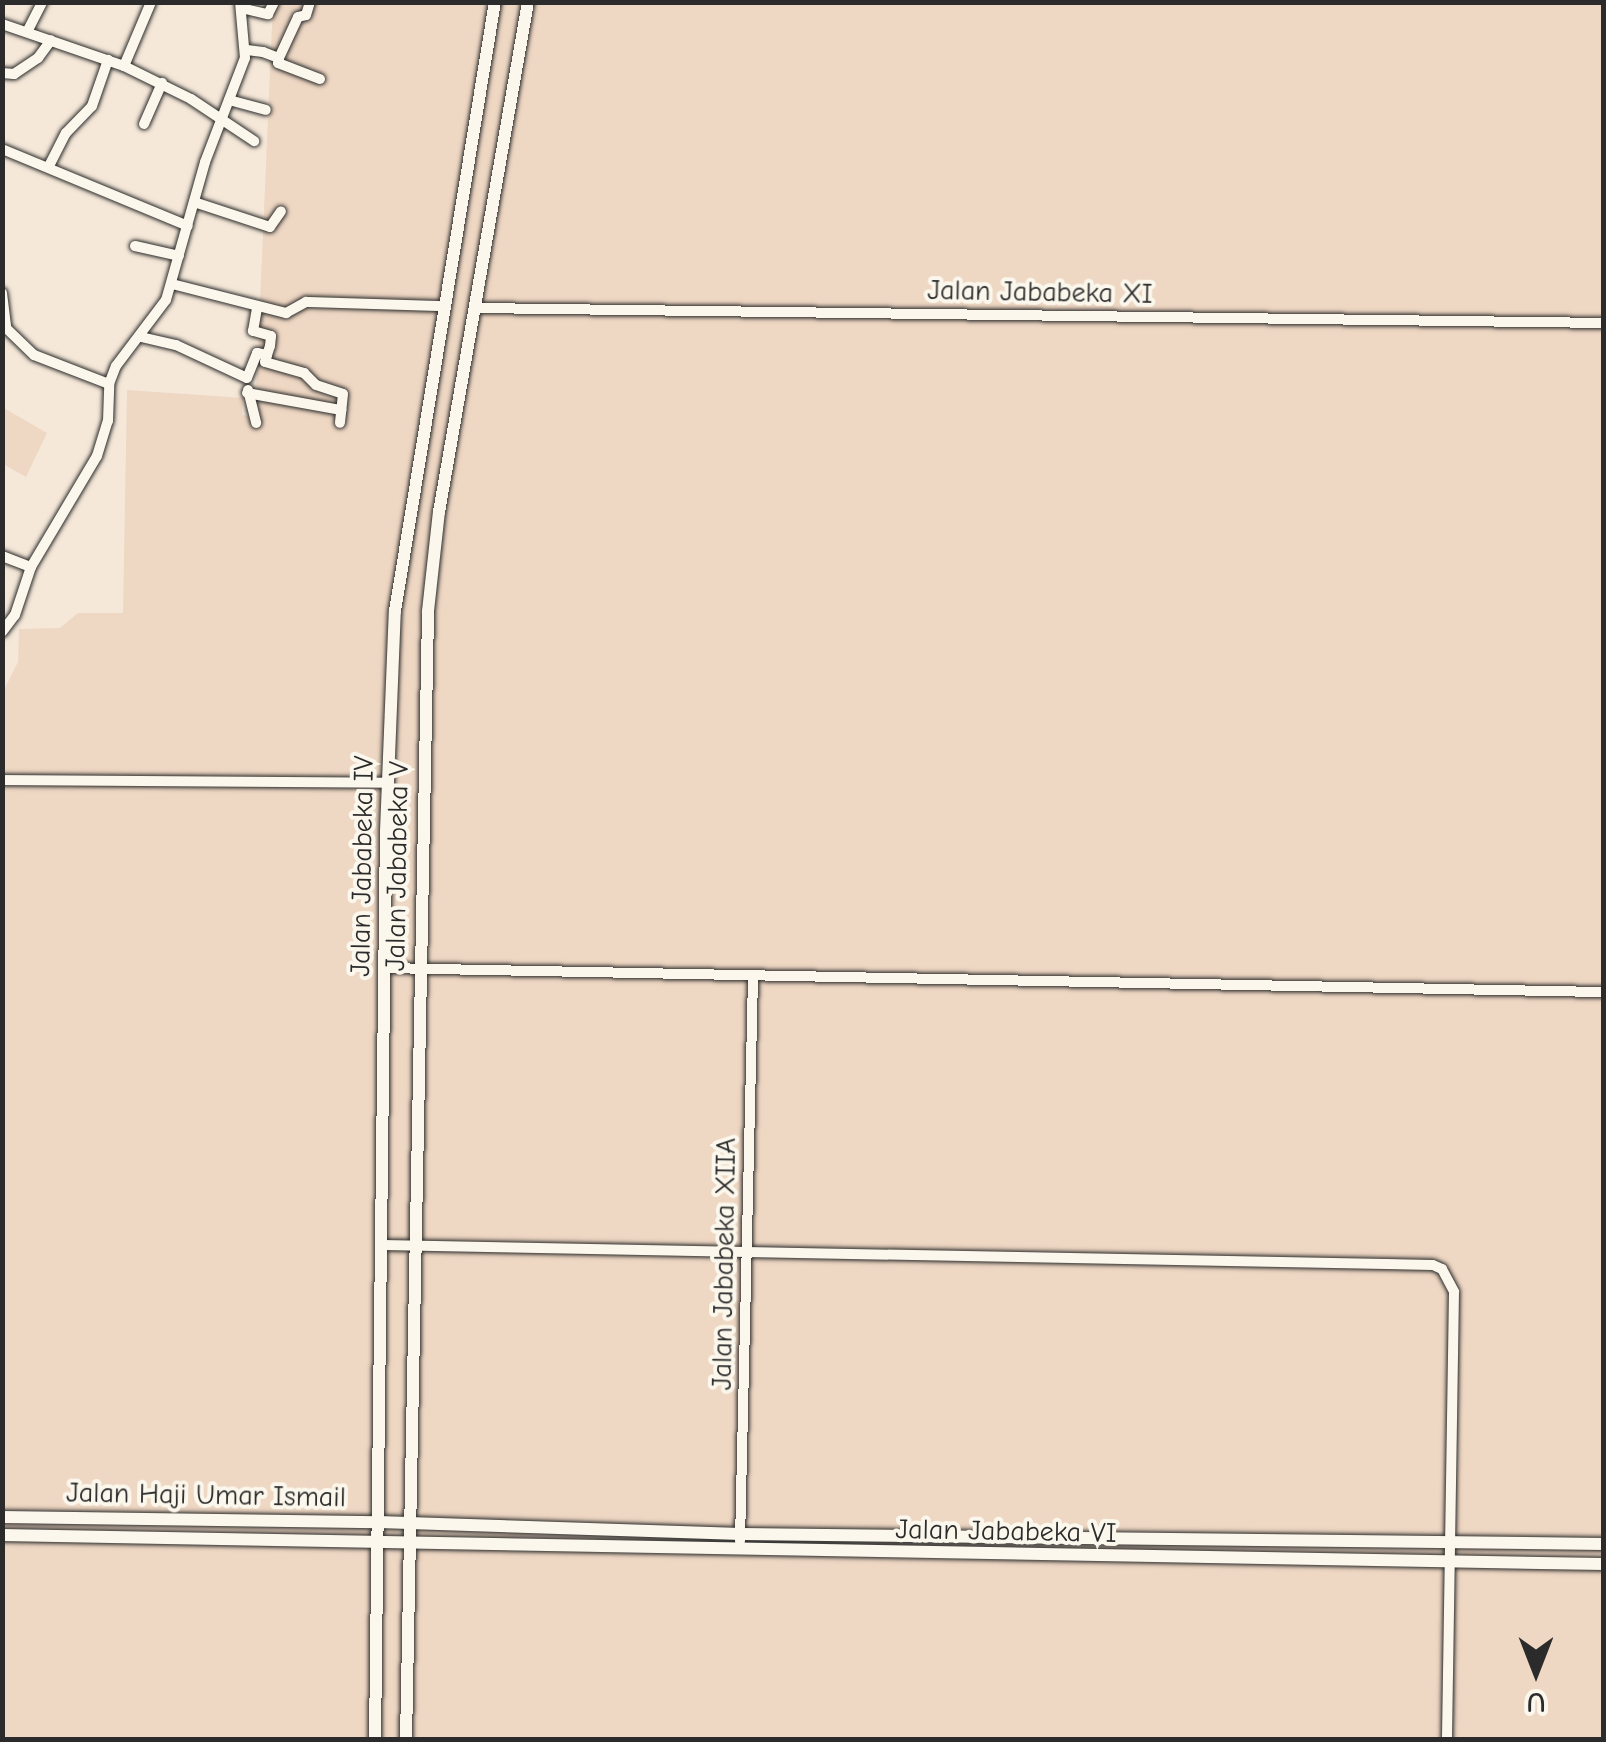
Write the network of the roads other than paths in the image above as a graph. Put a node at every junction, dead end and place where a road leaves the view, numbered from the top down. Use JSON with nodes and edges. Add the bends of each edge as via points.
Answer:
{"nodes":[{"id":1,"x":42,"y":2,"type":"edge"},
{"id":2,"x":151,"y":2,"type":"edge"},
{"id":3,"x":274,"y":2,"type":"edge"},
{"id":4,"x":310,"y":2,"type":"edge"},
{"id":5,"x":495,"y":2,"type":"edge"},
{"id":6,"x":528,"y":2,"type":"edge"},
{"id":7,"x":241,"y":5,"type":"edge"},
{"id":8,"x":2,"y":24,"type":"edge"},
{"id":9,"x":27,"y":32,"type":"junction"},
{"id":10,"x":51,"y":40,"type":"junction"},
{"id":11,"x":247,"y":50,"type":"junction"},
{"id":12,"x":279,"y":58,"type":"junction"},
{"id":13,"x":108,"y":60,"type":"junction"},
{"id":14,"x":124,"y":66,"type":"junction"},
{"id":15,"x":2,"y":74,"type":"edge"},
{"id":16,"x":320,"y":78,"type":"dead end"},
{"id":17,"x":162,"y":84,"type":"junction"},
{"id":18,"x":229,"y":100,"type":"junction"},
{"id":19,"x":266,"y":110,"type":"dead end"},
{"id":20,"x":221,"y":120,"type":"junction"},
{"id":21,"x":144,"y":124,"type":"dead end"},
{"id":22,"x":254,"y":141,"type":"dead end"},
{"id":23,"x":2,"y":149,"type":"edge"},
{"id":24,"x":49,"y":166,"type":"junction"},
{"id":25,"x":194,"y":202,"type":"junction"},
{"id":26,"x":281,"y":211,"type":"dead end"},
{"id":27,"x":188,"y":226,"type":"junction"},
{"id":28,"x":135,"y":246,"type":"dead end"},
{"id":29,"x":179,"y":256,"type":"junction"},
{"id":30,"x":172,"y":284,"type":"junction"},
{"id":31,"x":2,"y":293,"type":"edge"},
{"id":32,"x":442,"y":306,"type":"junction"},
{"id":33,"x":256,"y":308,"type":"junction"},
{"id":34,"x":476,"y":308,"type":"junction"},
{"id":35,"x":1604,"y":324,"type":"edge"},
{"id":36,"x":140,"y":337,"type":"junction"},
{"id":37,"x":266,"y":355,"type":"junction"},
{"id":38,"x":248,"y":377,"type":"junction"},
{"id":39,"x":109,"y":384,"type":"junction"},
{"id":40,"x":248,"y":393,"type":"junction"},
{"id":41,"x":341,"y":410,"type":"junction"},
{"id":42,"x":256,"y":423,"type":"dead end"},
{"id":43,"x":340,"y":423,"type":"dead end"},
{"id":44,"x":2,"y":556,"type":"edge"},
{"id":45,"x":30,"y":567,"type":"junction"},
{"id":46,"x":2,"y":632,"type":"edge"},
{"id":47,"x":2,"y":780,"type":"edge"},
{"id":48,"x":388,"y":783,"type":"junction"},
{"id":49,"x":384,"y":968,"type":"junction"},
{"id":50,"x":421,"y":972,"type":"junction"},
{"id":51,"x":753,"y":977,"type":"junction"},
{"id":52,"x":1604,"y":992,"type":"edge"},
{"id":53,"x":383,"y":1245,"type":"junction"},
{"id":54,"x":415,"y":1246,"type":"junction"},
{"id":55,"x":746,"y":1254,"type":"junction"},
{"id":56,"x":2,"y":1518,"type":"edge"},
{"id":57,"x":379,"y":1522,"type":"junction"},
{"id":58,"x":409,"y":1524,"type":"junction"},
{"id":59,"x":740,"y":1534,"type":"junction"},
{"id":60,"x":2,"y":1536,"type":"edge"},
{"id":61,"x":379,"y":1541,"type":"junction"},
{"id":62,"x":408,"y":1542,"type":"junction"},
{"id":63,"x":1449,"y":1542,"type":"junction"},
{"id":64,"x":1604,"y":1544,"type":"edge"},
{"id":65,"x":740,"y":1552,"type":"junction"},
{"id":66,"x":1449,"y":1564,"type":"junction"},
{"id":67,"x":1604,"y":1564,"type":"edge"},
{"id":68,"x":375,"y":1740,"type":"edge"},
{"id":69,"x":406,"y":1740,"type":"edge"},
{"id":70,"x":1447,"y":1740,"type":"edge"}],
"edges":[{"from":1,"to":9,"type":"street"},
{"from":2,"to":14,"type":"street"},
{"from":3,"to":7,"type":"street","via":[[268,14]]},
{"from":4,"to":12,"type":"street"},
{"from":5,"to":32,"type":"street","name":"Jalan Jababeka IV"},
{"from":6,"to":34,"type":"street","name":"Jalan Jababeka V"},
{"from":7,"to":11,"type":"street"},
{"from":8,"to":9,"type":"street"},
{"from":9,"to":10,"type":"street"},
{"from":10,"to":13,"type":"street"},
{"from":10,"to":15,"type":"street","via":[[38,58]]},
{"from":11,"to":12,"type":"street"},
{"from":11,"to":18,"type":"street"},
{"from":12,"to":16,"type":"street"},
{"from":13,"to":14,"type":"street"},
{"from":13,"to":24,"type":"street","via":[[92,106],[66,132]]},
{"from":14,"to":17,"type":"street"},
{"from":17,"to":20,"type":"street"},
{"from":17,"to":21,"type":"street"},
{"from":18,"to":19,"type":"street"},
{"from":18,"to":20,"type":"street"},
{"from":20,"to":22,"type":"street"},
{"from":20,"to":25,"type":"street"},
{"from":23,"to":24,"type":"street"},
{"from":24,"to":27,"type":"street"},
{"from":25,"to":26,"type":"street","via":[[270,226]]},
{"from":25,"to":27,"type":"street"},
{"from":27,"to":29,"type":"street"},
{"from":28,"to":29,"type":"street"},
{"from":29,"to":30,"type":"street"},
{"from":30,"to":33,"type":"street"},
{"from":30,"to":36,"type":"street"},
{"from":31,"to":39,"type":"street","via":[[6,328],[34,355]]},
{"from":32,"to":33,"type":"street","via":[[306,302],[288,313]]},
{"from":32,"to":48,"type":"street","name":"Jalan Jababeka IV","via":[[398,578]]},
{"from":33,"to":37,"type":"street","via":[[253,331],[272,338]]},
{"from":34,"to":35,"type":"street","name":"Jalan Jababeka XI"},
{"from":34,"to":50,"type":"street","name":"Jalan Jababeka V","via":[[428,611]]},
{"from":36,"to":38,"type":"street","via":[[176,344]]},
{"from":36,"to":39,"type":"street"},
{"from":37,"to":38,"type":"street","via":[[256,353]]},
{"from":37,"to":41,"type":"street","via":[[265,362],[342,393]]},
{"from":38,"to":40,"type":"street"},
{"from":39,"to":45,"type":"street","via":[[110,414],[97,456]]},
{"from":40,"to":41,"type":"street"},
{"from":40,"to":42,"type":"street"},
{"from":41,"to":43,"type":"street"},
{"from":44,"to":45,"type":"street"},
{"from":45,"to":46,"type":"street","via":[[16,615]]},
{"from":47,"to":48,"type":"street"},
{"from":48,"to":49,"type":"street","name":"Jalan Jababeka IV"},
{"from":49,"to":50,"type":"street"},
{"from":49,"to":53,"type":"street","name":"Jalan Jababeka IV"},
{"from":50,"to":51,"type":"street"},
{"from":50,"to":54,"type":"street","name":"Jalan Jababeka V"},
{"from":51,"to":52,"type":"street"},
{"from":51,"to":55,"type":"street","name":"Jalan Jababeka XIIA"},
{"from":53,"to":54,"type":"street"},
{"from":53,"to":57,"type":"street","name":"Jalan Jababeka IV"},
{"from":54,"to":55,"type":"street"},
{"from":54,"to":58,"type":"street","name":"Jalan Jababeka V"},
{"from":55,"to":59,"type":"street","name":"Jalan Jababeka XIIA"},
{"from":55,"to":63,"type":"street","via":[[1432,1265],[1448,1274],[1454,1292]]},
{"from":56,"to":57,"type":"street","name":"Jalan Haji Umar Ismail"},
{"from":57,"to":58,"type":"street","name":"Jalan Haji Umar Ismail"},
{"from":57,"to":61,"type":"street","name":"Jalan Jababeka IV"},
{"from":58,"to":59,"type":"street","name":"Jalan Jababeka VI"},
{"from":58,"to":62,"type":"street","name":"Jalan Jababeka V"},
{"from":59,"to":63,"type":"street","name":"Jalan Jababeka VI"},
{"from":59,"to":65,"type":"street","name":"Jalan Jababeka XIIA"},
{"from":60,"to":61,"type":"street","name":"Jalan Haji Umar Ismail"},
{"from":61,"to":62,"type":"street","name":"Jalan Haji Umar Ismail"},
{"from":61,"to":68,"type":"street","name":"Jalan Jababeka IV"},
{"from":62,"to":65,"type":"street","name":"Jalan Jababeka VI"},
{"from":62,"to":69,"type":"street","name":"Jalan Jababeka V"},
{"from":63,"to":64,"type":"street","name":"Jalan Jababeka VI"},
{"from":63,"to":66,"type":"street"},
{"from":65,"to":66,"type":"street","name":"Jalan Jababeka VI"},
{"from":66,"to":67,"type":"street","name":"Jalan Jababeka VI"},
{"from":66,"to":70,"type":"street"}]}
